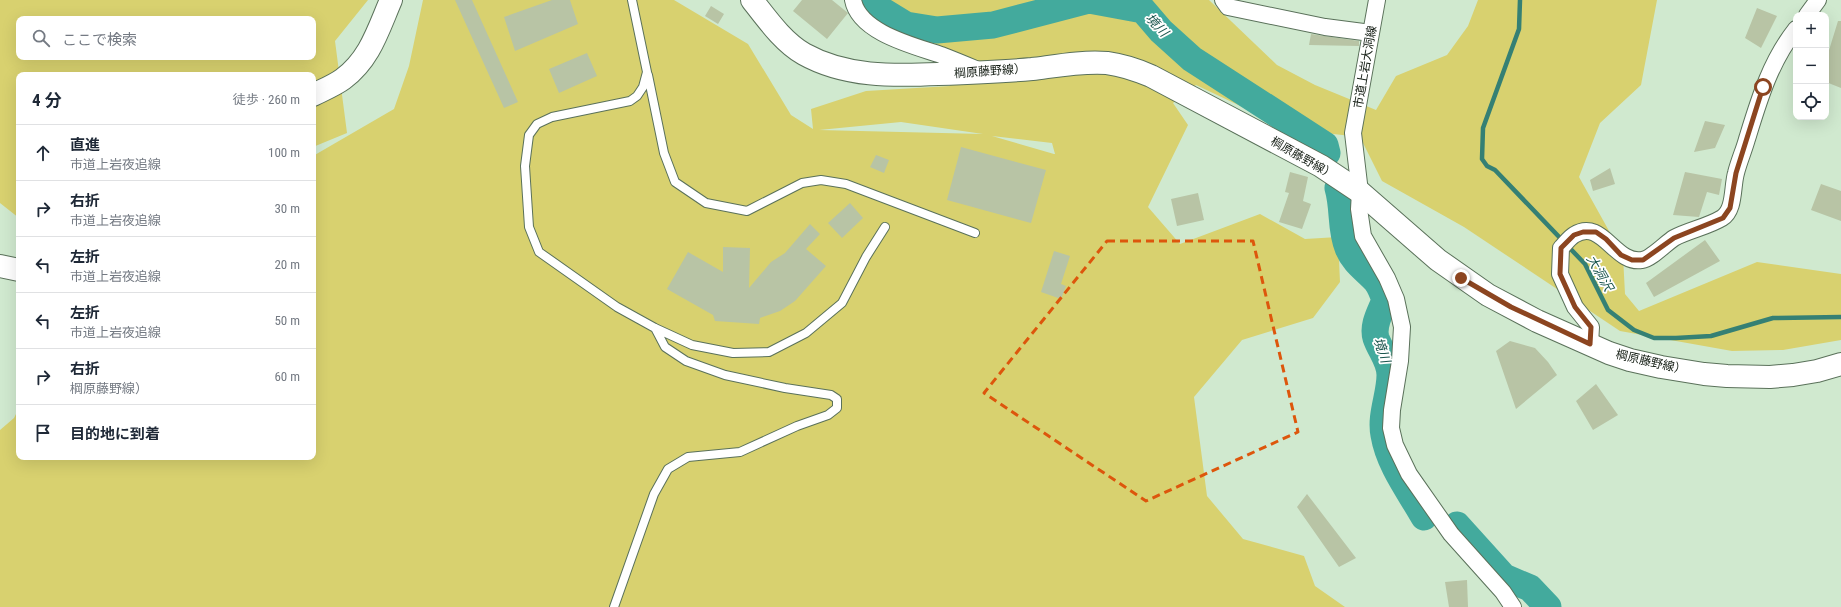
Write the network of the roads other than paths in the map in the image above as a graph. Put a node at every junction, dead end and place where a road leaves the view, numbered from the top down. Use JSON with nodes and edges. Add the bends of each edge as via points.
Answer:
{"nodes":[{"id":1,"x":391,"y":0,"type":"edge"},
{"id":2,"x":632,"y":0,"type":"edge"},
{"id":3,"x":752,"y":0,"type":"edge"},
{"id":4,"x":853,"y":0,"type":"edge"},
{"id":5,"x":1224,"y":0,"type":"edge"},
{"id":6,"x":1377,"y":0,"type":"edge"},
{"id":7,"x":1818,"y":0,"type":"edge"},
{"id":8,"x":1809,"y":12,"type":"edge"},
{"id":9,"x":1371,"y":33,"type":"junction"},
{"id":10,"x":1793,"y":33,"type":"edge"},
{"id":11,"x":647,"y":72,"type":"junction"},
{"id":12,"x":986,"y":73,"type":"junction"},
{"id":13,"x":316,"y":93,"type":"edge"},
{"id":14,"x":1360,"y":192,"type":"junction"},
{"id":15,"x":884,"y":227,"type":"dead end"},
{"id":16,"x":974,"y":233,"type":"dead end"},
{"id":17,"x":0,"y":266,"type":"edge"},
{"id":18,"x":16,"y":269,"type":"edge"},
{"id":19,"x":655,"y":328,"type":"junction"},
{"id":20,"x":1590,"y":344,"type":"junction"},
{"id":21,"x":1841,"y":364,"type":"edge"},
{"id":22,"x":614,"y":607,"type":"edge"},
{"id":23,"x":1513,"y":607,"type":"edge"}],
"edges":[{"from":1,"to":13,"type":"main road","via":[[375,41],[364,59],[343,79]]},
{"from":2,"to":11,"type":"lane"},
{"from":3,"to":12,"type":"main road","name":"棡原藤野線）","via":[[787,41],[803,54],[826,65],[882,75]]},
{"from":4,"to":12,"type":"street","via":[[862,16],[887,37]]},
{"from":5,"to":9,"type":"street","via":[[1228,7],[1325,27]]},
{"from":6,"to":9,"type":"street","name":"市道上岩大洞線"},
{"from":7,"to":8,"type":"street"},
{"from":9,"to":14,"type":"street","name":"市道上岩大洞線","via":[[1353,133]]},
{"from":10,"to":20,"type":"street","via":[[1783,46],[1763,87],[1736,173],[1730,208],[1723,218],[1674,238],[1643,260],[1632,260],[1621,255],[1596,232],[1574,235],[1561,248],[1560,274],[1575,307],[1591,327]]},
{"from":11,"to":16,"type":"lane","via":[[664,152],[675,182],[706,203],[747,211],[802,183],[821,180],[846,184]]},
{"from":11,"to":19,"type":"lane","via":[[643,88],[630,101],[552,118],[537,124],[529,135],[526,166],[528,227],[539,252],[617,307]]},
{"from":12,"to":14,"type":"main road","name":"棡原藤野線）","via":[[1089,63],[1108,63],[1131,68],[1177,89],[1314,162]]},
{"from":14,"to":20,"type":"main road","name":"棡原藤野線）","via":[[1461,278],[1511,307]]},
{"from":14,"to":23,"type":"street","name":"市道上岩大洞線","via":[[1359,209],[1363,236],[1388,278],[1402,327],[1400,361],[1392,410],[1391,428],[1395,445],[1409,474],[1451,534],[1503,592]]},
{"from":15,"to":19,"type":"lane","via":[[842,303],[806,333],[769,352],[732,353],[692,345]]},
{"from":17,"to":18,"type":"main road"},
{"from":19,"to":22,"type":"lane","via":[[665,347],[686,361],[725,375],[831,395],[837,399],[837,408],[828,415],[740,452],[688,457],[668,469],[654,494]]},
{"from":20,"to":21,"type":"main road","name":"棡原藤野線）","via":[[1630,360],[1711,375],[1770,377],[1816,371]]}]}
